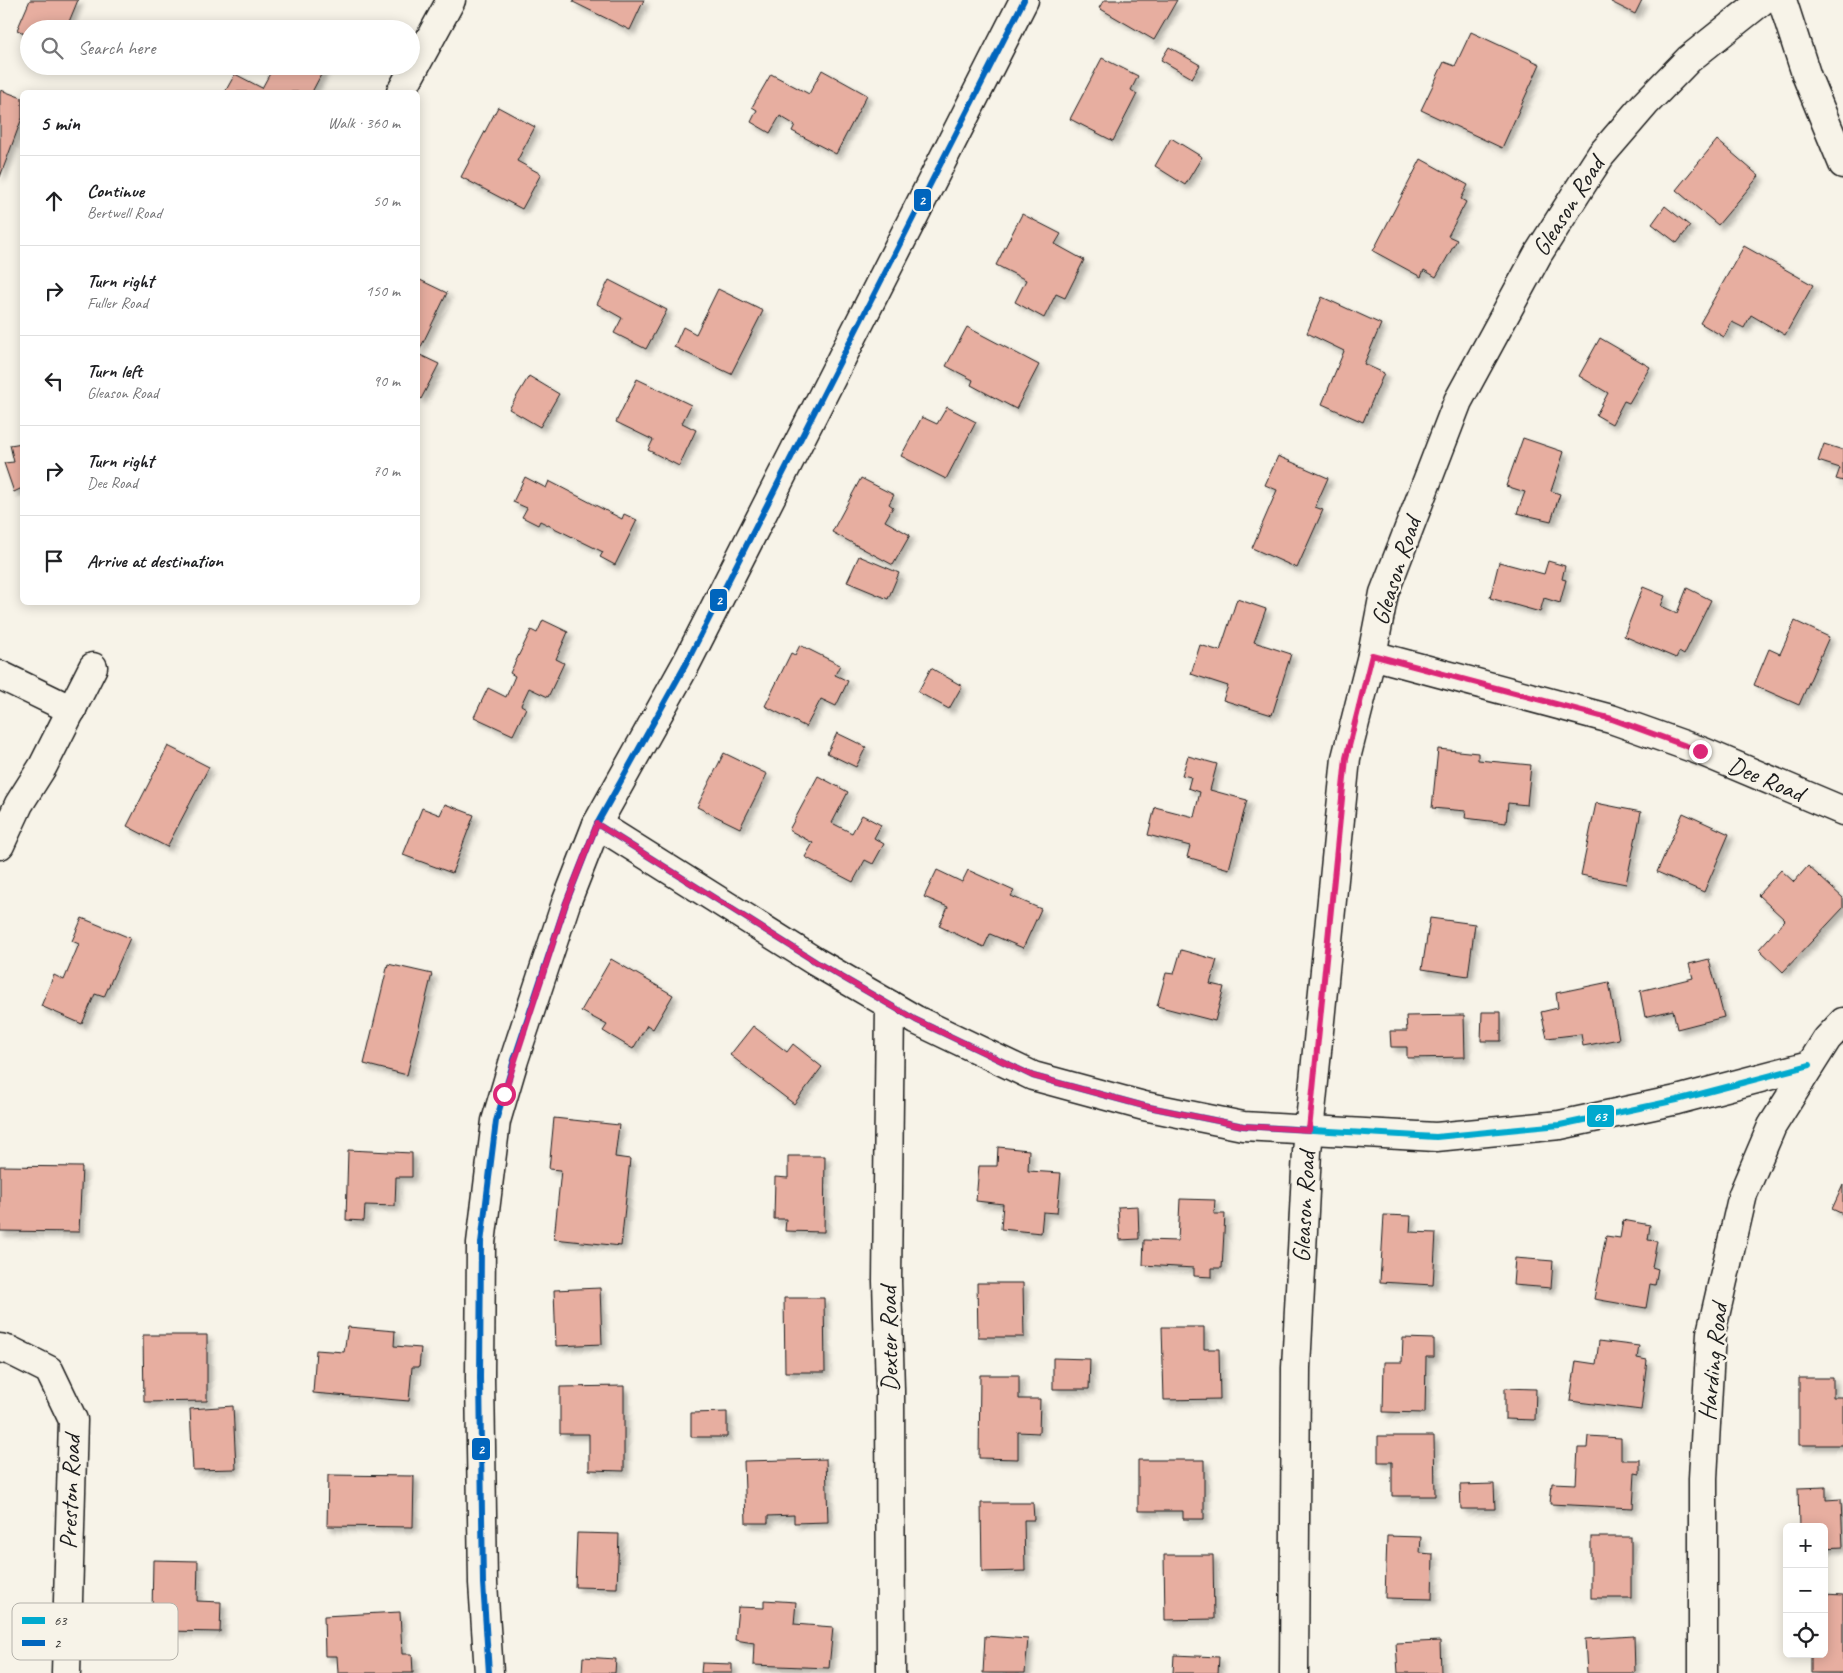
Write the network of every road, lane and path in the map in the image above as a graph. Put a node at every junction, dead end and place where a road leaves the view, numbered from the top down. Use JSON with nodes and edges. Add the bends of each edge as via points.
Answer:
{"nodes":[{"id":1,"x":451,"y":0,"type":"edge"},
{"id":2,"x":1024,"y":0,"type":"edge"},
{"id":3,"x":1763,"y":0,"type":"edge"},
{"id":4,"x":1782,"y":0,"type":"edge"},
{"id":5,"x":420,"y":57,"type":"edge"},
{"id":6,"x":410,"y":75,"type":"edge"},
{"id":7,"x":402,"y":90,"type":"edge"},
{"id":8,"x":1843,"y":164,"type":"edge"},
{"id":9,"x":1372,"y":655,"type":"junction"},
{"id":10,"x":93,"y":666,"type":"dead end"},
{"id":11,"x":0,"y":675,"type":"edge"},
{"id":12,"x":72,"y":710,"type":"junction"},
{"id":13,"x":1843,"y":811,"type":"edge"},
{"id":14,"x":597,"y":824,"type":"junction"},
{"id":15,"x":0,"y":845,"type":"edge"},
{"id":16,"x":890,"y":1005,"type":"junction"},
{"id":17,"x":1843,"y":1022,"type":"edge"},
{"id":18,"x":1810,"y":1065,"type":"junction"},
{"id":19,"x":1309,"y":1130,"type":"junction"},
{"id":20,"x":0,"y":1348,"type":"edge"},
{"id":21,"x":68,"y":1603,"type":"edge"},
{"id":22,"x":66,"y":1660,"type":"edge"},
{"id":23,"x":66,"y":1673,"type":"edge"},
{"id":24,"x":489,"y":1673,"type":"edge"},
{"id":25,"x":891,"y":1673,"type":"edge"},
{"id":26,"x":1294,"y":1673,"type":"edge"},
{"id":27,"x":1703,"y":1673,"type":"edge"}],
"edges":[{"from":1,"to":5,"type":"street"},
{"from":2,"to":14,"type":"street","via":[[686,664]]},
{"from":3,"to":9,"type":"street","name":"Gleason Road","via":[[1689,59],[1645,104],[1601,155],[1538,254],[1458,401],[1384,593]]},
{"from":4,"to":8,"type":"street","via":[[1807,77]]},
{"from":6,"to":7,"type":"street"},
{"from":9,"to":13,"type":"street","name":"Dee Road","via":[[1612,719],[1700,751]]},
{"from":9,"to":19,"type":"street","name":"Gleason Road","via":[[1346,758]]},
{"from":10,"to":12,"type":"street"},
{"from":11,"to":12,"type":"street"},
{"from":12,"to":15,"type":"street"},
{"from":14,"to":16,"type":"street"},
{"from":14,"to":24,"type":"street","via":[[566,903],[496,1121],[481,1271],[483,1583]]},
{"from":16,"to":19,"type":"street","via":[[1033,1076],[1144,1106],[1234,1124]]},
{"from":16,"to":25,"type":"street","name":"Dexter Road","via":[[887,1282]]},
{"from":17,"to":18,"type":"street","name":"Harding Road"},
{"from":18,"to":19,"type":"street","via":[[1560,1126],[1436,1137]]},
{"from":18,"to":27,"type":"street","name":"Harding Road","via":[[1772,1126],[1743,1194],[1711,1333],[1703,1478]]},
{"from":19,"to":26,"type":"street","name":"Gleason Road","via":[[1296,1368]]},
{"from":20,"to":21,"type":"street","name":"Preston Road","via":[[49,1370],[73,1420]]},
{"from":22,"to":23,"type":"street","name":"Preston Road"}]}
